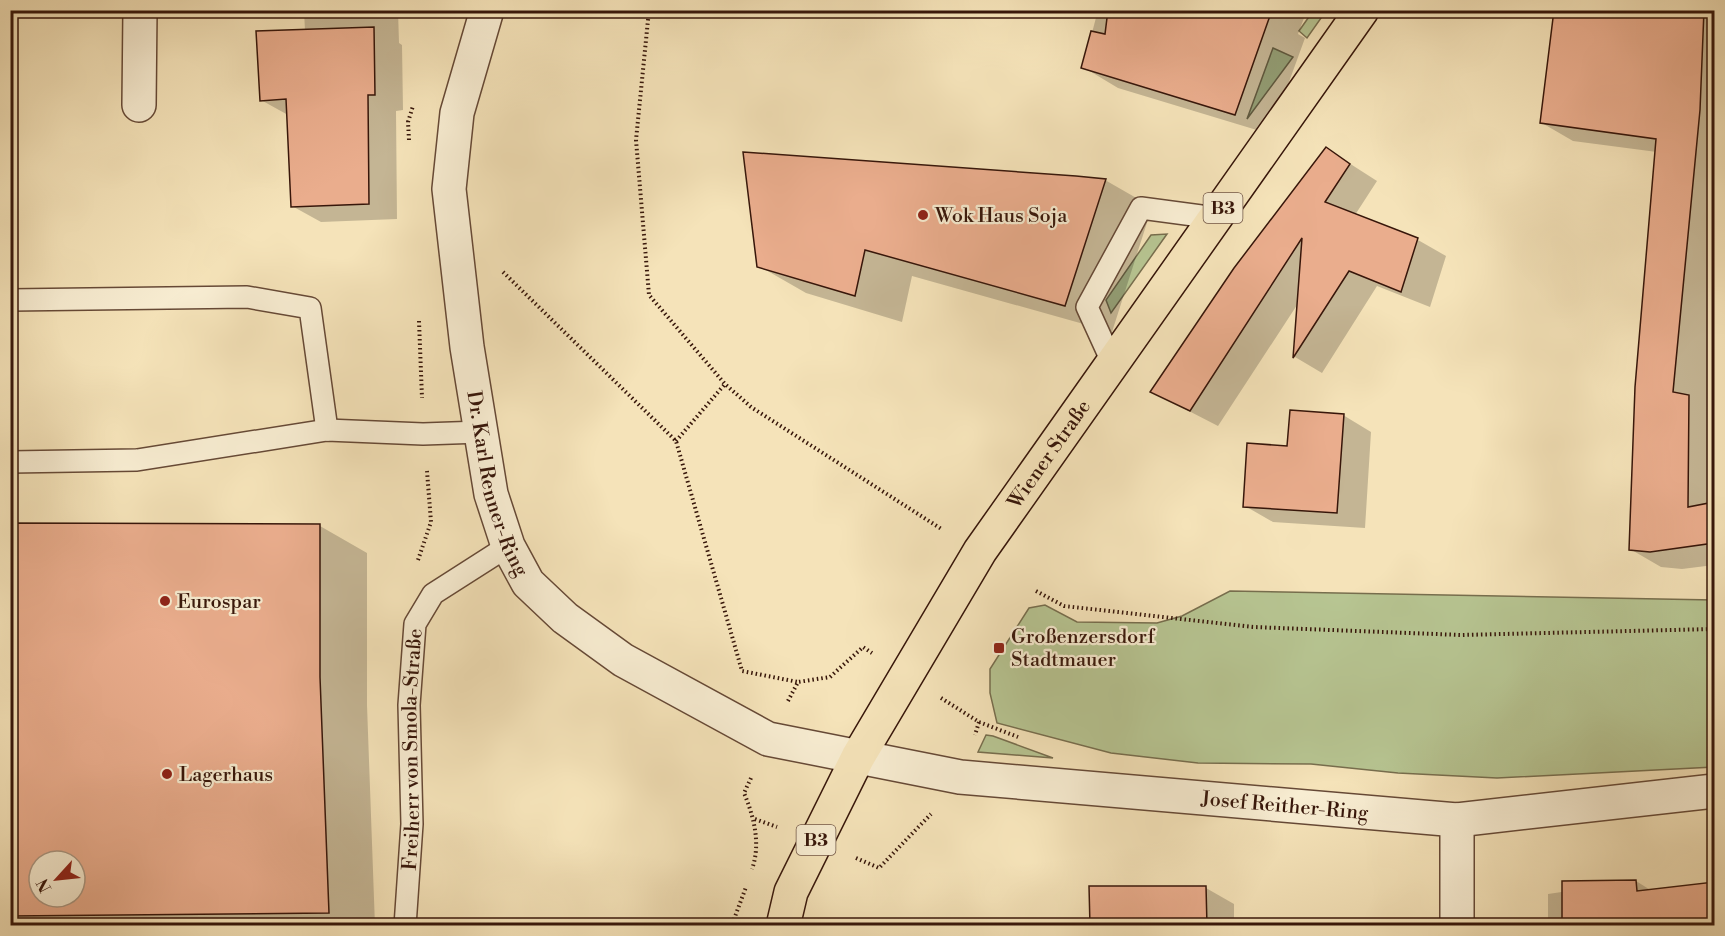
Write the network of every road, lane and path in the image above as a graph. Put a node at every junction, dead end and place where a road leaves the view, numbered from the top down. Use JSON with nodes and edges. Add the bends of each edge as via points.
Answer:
{"nodes":[{"id":1,"x":140,"y":10,"type":"edge"},
{"id":2,"x":487,"y":10,"type":"edge"},
{"id":3,"x":649,"y":10,"type":"edge"},
{"id":4,"x":1362,"y":10,"type":"edge"},
{"id":5,"x":139,"y":105,"type":"dead end"},
{"id":6,"x":1216,"y":218,"type":"junction"},
{"id":7,"x":501,"y":271,"type":"dead end"},
{"id":8,"x":10,"y":300,"type":"edge"},
{"id":9,"x":1113,"y":364,"type":"junction"},
{"id":10,"x":725,"y":384,"type":"junction"},
{"id":11,"x":327,"y":430,"type":"junction"},
{"id":12,"x":480,"y":432,"type":"junction"},
{"id":13,"x":676,"y":441,"type":"junction"},
{"id":14,"x":10,"y":462,"type":"edge"},
{"id":15,"x":946,"y":533,"type":"dead end"},
{"id":16,"x":508,"y":546,"type":"junction"},
{"id":17,"x":1036,"y":591,"type":"dead end"},
{"id":18,"x":1714,"y":629,"type":"edge"},
{"id":19,"x":872,"y":652,"type":"dead end"},
{"id":20,"x":798,"y":682,"type":"junction"},
{"id":21,"x":792,"y":694,"type":"dead end"},
{"id":22,"x":955,"y":707,"type":"dead end"},
{"id":23,"x":973,"y":741,"type":"dead end"},
{"id":24,"x":858,"y":757,"type":"junction"},
{"id":25,"x":746,"y":788,"type":"dead end"},
{"id":26,"x":1714,"y":791,"type":"edge"},
{"id":27,"x":938,"y":806,"type":"dead end"},
{"id":28,"x":755,"y":819,"type":"junction"},
{"id":29,"x":1457,"y":820,"type":"junction"},
{"id":30,"x":769,"y":824,"type":"dead end"},
{"id":31,"x":853,"y":857,"type":"dead end"},
{"id":32,"x":405,"y":926,"type":"edge"},
{"id":33,"x":728,"y":926,"type":"edge"},
{"id":34,"x":783,"y":926,"type":"edge"},
{"id":35,"x":1457,"y":926,"type":"edge"}],
"edges":[{"from":1,"to":5,"type":"street"},
{"from":2,"to":12,"type":"street","name":"Dr. Karl Renner-Ring","via":[[457,112],[448,189]]},
{"from":3,"to":10,"type":"path","via":[[636,140],[649,295]]},
{"from":4,"to":6,"type":"main road","name":"Wiener Straße","number":"B3"},
{"from":6,"to":9,"type":"main road","name":"Wiener Straße","number":"B3"},
{"from":6,"to":9,"type":"lane","via":[[1142,208],[1087,307]]},
{"from":7,"to":13,"type":"path"},
{"from":8,"to":11,"type":"lane","via":[[247,297],[310,308]]},
{"from":9,"to":24,"type":"main road","name":"Wiener Straße","number":"B3","via":[[980,551]]},
{"from":10,"to":13,"type":"path"},
{"from":10,"to":15,"type":"path","via":[[751,406]]},
{"from":11,"to":12,"type":"lane"},
{"from":11,"to":14,"type":"lane","via":[[137,460]]},
{"from":12,"to":16,"type":"street","name":"Dr. Karl Renner-Ring","via":[[491,494]]},
{"from":13,"to":20,"type":"path","via":[[742,671]]},
{"from":16,"to":24,"type":"street","name":"Dr. Karl Renner-Ring","via":[[528,583],[565,618],[623,660],[768,739]]},
{"from":16,"to":32,"type":"lane","name":"Freiherr von Smola-Straße","via":[[433,594],[415,624],[409,705],[412,824]]},
{"from":17,"to":18,"type":"path","via":[[1064,606],[1253,627],[1461,635]]},
{"from":19,"to":20,"type":"path","via":[[863,647],[830,677]]},
{"from":20,"to":21,"type":"path"},
{"from":22,"to":23,"type":"path","via":[[980,722]]},
{"from":24,"to":29,"type":"street","name":"Josef Reither-Ring","via":[[960,777]]},
{"from":24,"to":34,"type":"main road","name":"Wiener Straße","number":"B3","via":[[791,892]]},
{"from":25,"to":28,"type":"path","via":[[744,793]]},
{"from":26,"to":29,"type":"street","name":"Josef Reither-Ring"},
{"from":27,"to":31,"type":"path","via":[[879,868]]},
{"from":28,"to":30,"type":"path"},
{"from":28,"to":33,"type":"path","via":[[756,860],[733,922]]},
{"from":29,"to":35,"type":"street"}]}
